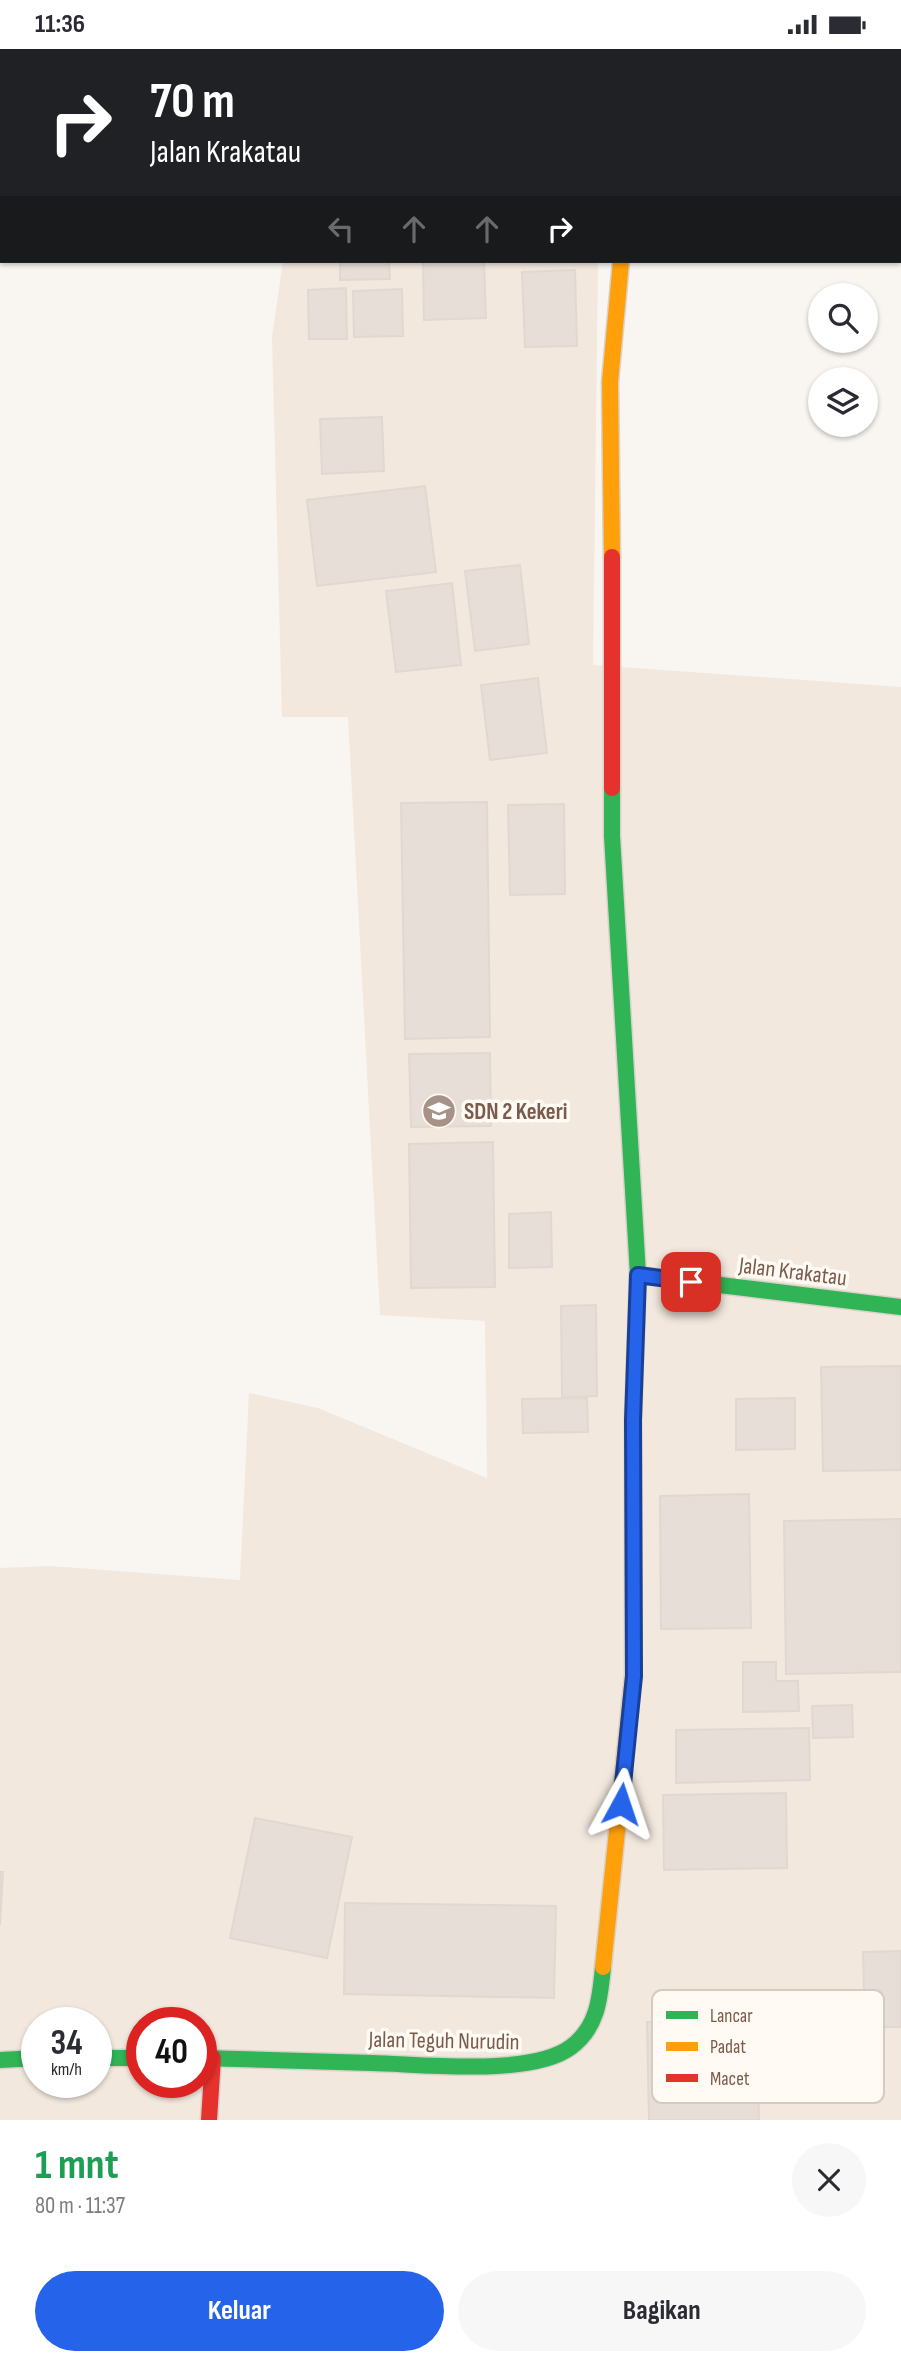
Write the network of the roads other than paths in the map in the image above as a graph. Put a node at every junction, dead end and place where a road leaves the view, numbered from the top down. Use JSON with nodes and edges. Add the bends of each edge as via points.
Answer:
{"nodes":[{"id":1,"x":621,"y":263,"type":"edge"},
{"id":2,"x":638,"y":1275,"type":"junction"},
{"id":3,"x":901,"y":1307,"type":"edge"},
{"id":4,"x":217,"y":2058,"type":"edge"},
{"id":5,"x":21,"y":2059,"type":"edge"},
{"id":6,"x":0,"y":2060,"type":"edge"},
{"id":7,"x":208,"y":2098,"type":"edge"},
{"id":8,"x":209,"y":2120,"type":"edge"}],
"edges":[{"from":1,"to":2,"type":"street","name":"Jalan Teguh Nurudin","via":[[610,382],[612,836]]},
{"from":2,"to":3,"type":"street","name":"Jalan Krakatau"},
{"from":2,"to":4,"type":"street","name":"Jalan Teguh Nurudin","via":[[633,1420],[634,1676],[602,1994],[594,2020],[568,2050],[544,2061],[517,2065]]},
{"from":5,"to":6,"type":"street"},
{"from":7,"to":8,"type":"street"}]}
